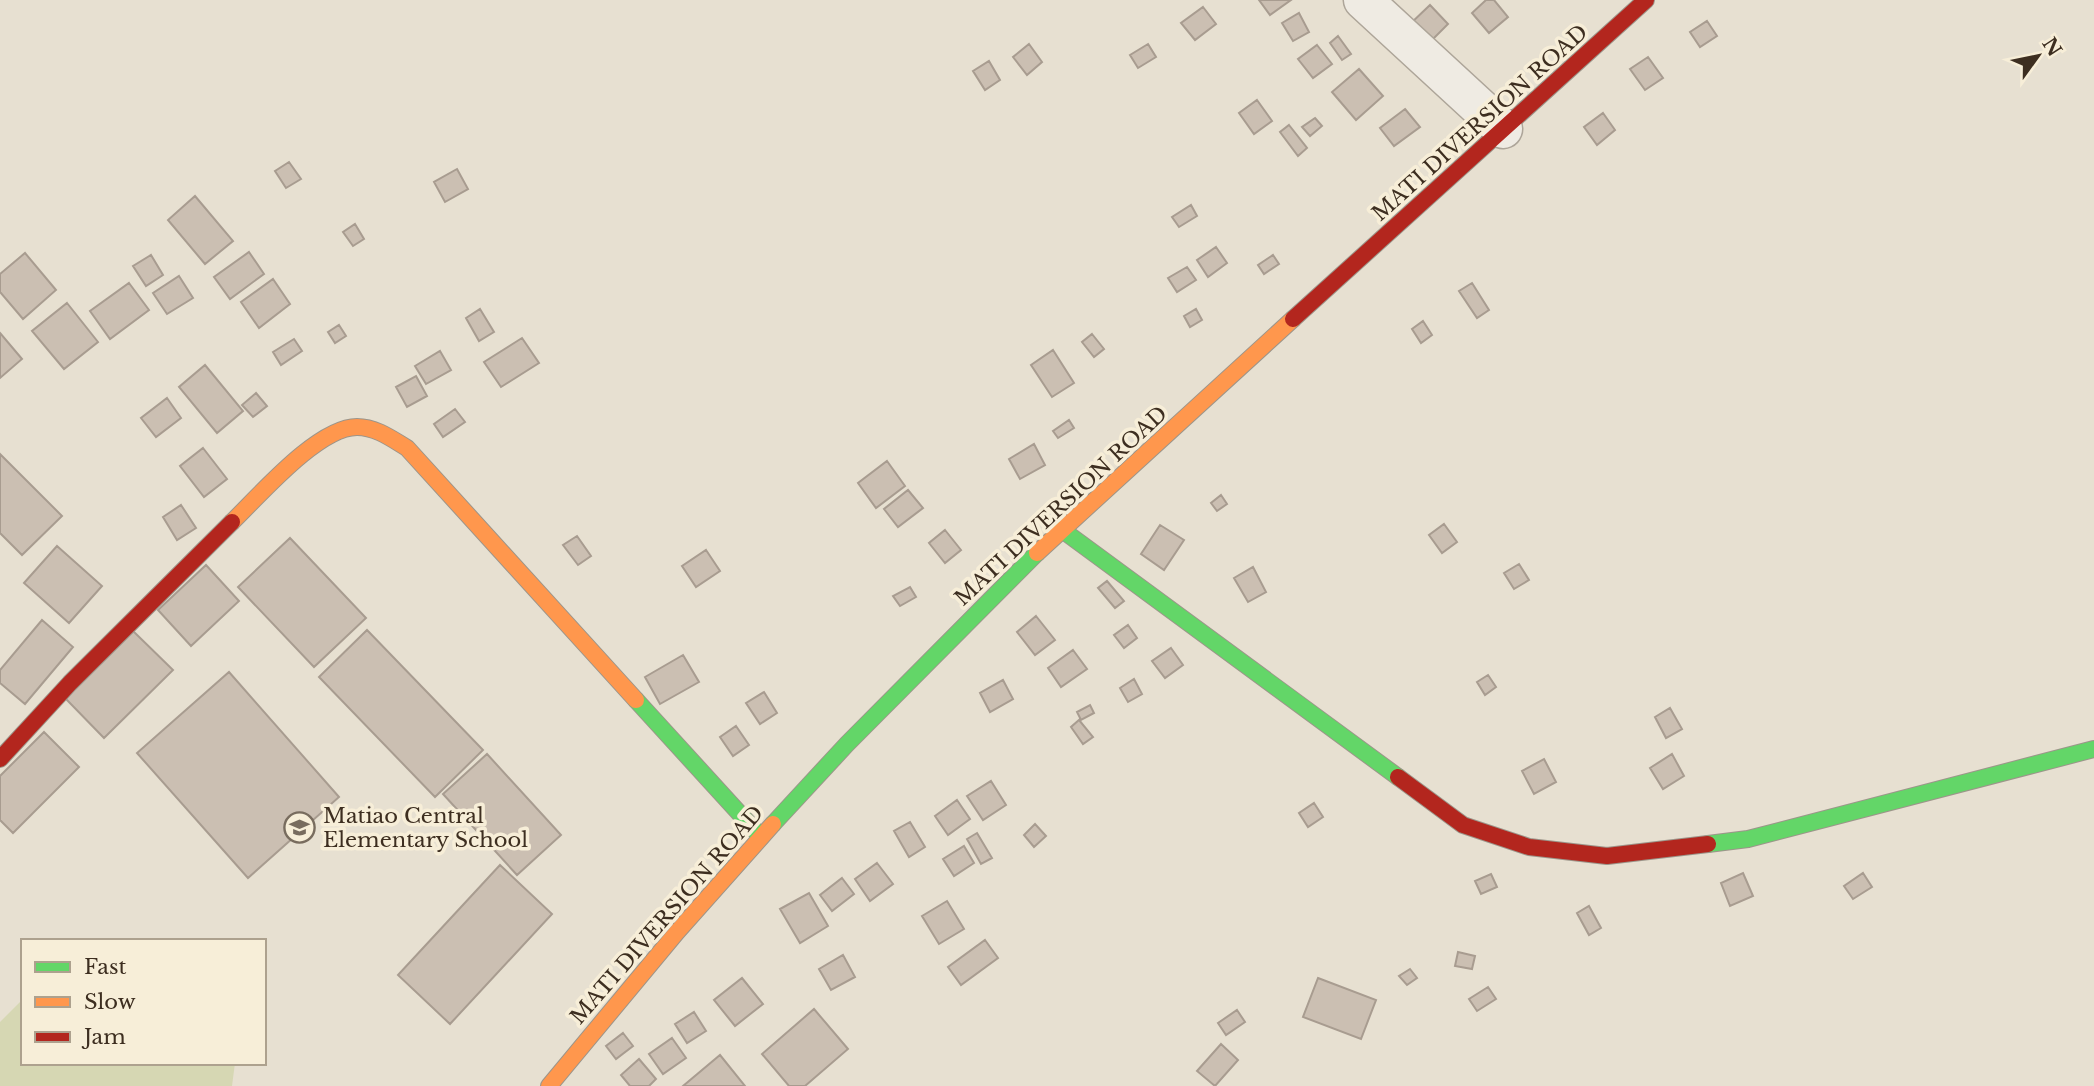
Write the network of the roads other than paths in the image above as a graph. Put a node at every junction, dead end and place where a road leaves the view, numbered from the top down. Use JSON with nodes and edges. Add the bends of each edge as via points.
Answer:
{"nodes":[{"id":1,"x":1363,"y":0,"type":"edge"},
{"id":2,"x":1646,"y":0,"type":"edge"},
{"id":3,"x":1503,"y":129,"type":"junction"},
{"id":4,"x":1061,"y":529,"type":"junction"},
{"id":5,"x":2094,"y":749,"type":"edge"},
{"id":6,"x":0,"y":759,"type":"edge"},
{"id":7,"x":761,"y":837,"type":"junction"},
{"id":8,"x":549,"y":1086,"type":"edge"}],
"edges":[{"from":1,"to":3,"type":"street"},
{"from":2,"to":3,"type":"main road","name":"MATI DIVERSION ROAD"},
{"from":3,"to":4,"type":"main road","name":"MATI DIVERSION ROAD"},
{"from":4,"to":5,"type":"main road","via":[[1463,825],[1529,847],[1607,856],[1748,839]]},
{"from":4,"to":7,"type":"main road","name":"MATI DIVERSION ROAD"},
{"from":6,"to":7,"type":"main road","via":[[289,466],[347,426],[367,426],[407,448]]},
{"from":7,"to":8,"type":"main road","name":"MATI DIVERSION ROAD"}]}
